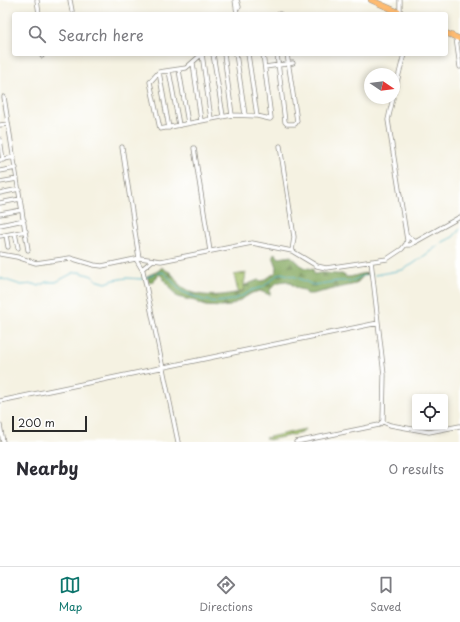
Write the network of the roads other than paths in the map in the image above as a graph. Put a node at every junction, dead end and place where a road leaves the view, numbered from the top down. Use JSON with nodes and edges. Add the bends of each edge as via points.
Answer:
{"nodes":[{"id":1,"x":37,"y":0,"type":"edge"},
{"id":2,"x":70,"y":0,"type":"edge"},
{"id":3,"x":371,"y":0,"type":"edge"},
{"id":4,"x":400,"y":0,"type":"edge"},
{"id":5,"x":72,"y":11,"type":"dead end"},
{"id":6,"x":39,"y":12,"type":"edge"},
{"id":7,"x":399,"y":12,"type":"edge"},
{"id":8,"x":401,"y":12,"type":"edge"},
{"id":9,"x":448,"y":35,"type":"edge"},
{"id":10,"x":458,"y":39,"type":"edge"},
{"id":11,"x":200,"y":56,"type":"edge"},
{"id":12,"x":202,"y":56,"type":"edge"},
{"id":13,"x":213,"y":56,"type":"edge"},
{"id":14,"x":224,"y":56,"type":"edge"},
{"id":15,"x":236,"y":56,"type":"edge"},
{"id":16,"x":248,"y":56,"type":"edge"},
{"id":17,"x":263,"y":56,"type":"edge"},
{"id":18,"x":277,"y":56,"type":"edge"},
{"id":19,"x":288,"y":56,"type":"edge"},
{"id":20,"x":404,"y":56,"type":"edge"},
{"id":21,"x":193,"y":63,"type":"junction"},
{"id":22,"x":291,"y":63,"type":"junction"},
{"id":23,"x":278,"y":65,"type":"junction"},
{"id":24,"x":265,"y":67,"type":"junction"},
{"id":25,"x":460,"y":67,"type":"edge"},
{"id":26,"x":179,"y":70,"type":"junction"},
{"id":27,"x":400,"y":70,"type":"edge"},
{"id":28,"x":169,"y":71,"type":"junction"},
{"id":29,"x":159,"y":72,"type":"junction"},
{"id":30,"x":4,"y":97,"type":"dead end"},
{"id":31,"x":392,"y":104,"type":"edge"},
{"id":32,"x":232,"y":115,"type":"junction"},
{"id":33,"x":245,"y":115,"type":"junction"},
{"id":34,"x":222,"y":116,"type":"junction"},
{"id":35,"x":257,"y":116,"type":"junction"},
{"id":36,"x":211,"y":119,"type":"junction"},
{"id":37,"x":201,"y":121,"type":"junction"},
{"id":38,"x":8,"y":124,"type":"junction"},
{"id":39,"x":188,"y":124,"type":"junction"},
{"id":40,"x":0,"y":125,"type":"edge"},
{"id":41,"x":179,"y":125,"type":"junction"},
{"id":42,"x":168,"y":128,"type":"junction"},
{"id":43,"x":0,"y":139,"type":"edge"},
{"id":44,"x":280,"y":146,"type":"dead end"},
{"id":45,"x":122,"y":147,"type":"dead end"},
{"id":46,"x":194,"y":148,"type":"dead end"},
{"id":47,"x":14,"y":157,"type":"junction"},
{"id":48,"x":2,"y":160,"type":"edge"},
{"id":49,"x":16,"y":168,"type":"junction"},
{"id":50,"x":0,"y":171,"type":"edge"},
{"id":51,"x":17,"y":179,"type":"junction"},
{"id":52,"x":0,"y":182,"type":"edge"},
{"id":53,"x":19,"y":188,"type":"junction"},
{"id":54,"x":0,"y":193,"type":"edge"},
{"id":55,"x":20,"y":199,"type":"junction"},
{"id":56,"x":0,"y":203,"type":"edge"},
{"id":57,"x":22,"y":210,"type":"junction"},
{"id":58,"x":0,"y":214,"type":"edge"},
{"id":59,"x":460,"y":217,"type":"edge"},
{"id":60,"x":24,"y":220,"type":"junction"},
{"id":61,"x":0,"y":225,"type":"edge"},
{"id":62,"x":26,"y":231,"type":"junction"},
{"id":63,"x":15,"y":233,"type":"junction"},
{"id":64,"x":6,"y":235,"type":"junction"},
{"id":65,"x":0,"y":236,"type":"edge"},
{"id":66,"x":407,"y":236,"type":"junction"},
{"id":67,"x":416,"y":242,"type":"junction"},
{"id":68,"x":405,"y":245,"type":"junction"},
{"id":69,"x":8,"y":247,"type":"dead end"},
{"id":70,"x":18,"y":248,"type":"dead end"},
{"id":71,"x":28,"y":250,"type":"dead end"},
{"id":72,"x":210,"y":251,"type":"junction"},
{"id":73,"x":292,"y":251,"type":"junction"},
{"id":74,"x":0,"y":254,"type":"edge"},
{"id":75,"x":137,"y":258,"type":"junction"},
{"id":76,"x":153,"y":260,"type":"junction"},
{"id":77,"x":370,"y":261,"type":"junction"},
{"id":78,"x":142,"y":269,"type":"junction"},
{"id":79,"x":378,"y":323,"type":"junction"},
{"id":80,"x":163,"y":368,"type":"junction"},
{"id":81,"x":0,"y":401,"type":"edge"},
{"id":82,"x":383,"y":422,"type":"junction"},
{"id":83,"x":0,"y":425,"type":"edge"},
{"id":84,"x":460,"y":426,"type":"edge"},
{"id":85,"x":3,"y":442,"type":"edge"},
{"id":86,"x":178,"y":442,"type":"edge"},
{"id":87,"x":296,"y":442,"type":"edge"}],
"edges":[{"from":1,"to":6,"type":"street"},
{"from":2,"to":5,"type":"street"},
{"from":3,"to":7,"type":"highway"},
{"from":4,"to":8,"type":"street"},
{"from":9,"to":10,"type":"highway"},
{"from":10,"to":25,"type":"street"},
{"from":11,"to":21,"type":"street"},
{"from":12,"to":36,"type":"street"},
{"from":13,"to":34,"type":"street"},
{"from":14,"to":32,"type":"street"},
{"from":15,"to":33,"type":"street"},
{"from":16,"to":35,"type":"street"},
{"from":17,"to":24,"type":"street"},
{"from":18,"to":23,"type":"street"},
{"from":19,"to":22,"type":"street"},
{"from":20,"to":27,"type":"street"},
{"from":21,"to":26,"type":"street"},
{"from":21,"to":37,"type":"street"},
{"from":22,"to":23,"type":"street"},
{"from":22,"to":23,"type":"street","via":[[297,122],[295,124],[285,122]]},
{"from":23,"to":24,"type":"street"},
{"from":24,"to":35,"type":"street","via":[[271,116],[270,119]]},
{"from":26,"to":28,"type":"street"},
{"from":26,"to":39,"type":"street"},
{"from":28,"to":29,"type":"street"},
{"from":28,"to":41,"type":"street"},
{"from":29,"to":42,"type":"street"},
{"from":29,"to":42,"type":"street","via":[[150,82],[159,128]]},
{"from":30,"to":38,"type":"street"},
{"from":31,"to":66,"type":"street","via":[[388,120]]},
{"from":32,"to":33,"type":"street"},
{"from":32,"to":34,"type":"street"},
{"from":33,"to":35,"type":"street"},
{"from":34,"to":36,"type":"street"},
{"from":36,"to":37,"type":"street"},
{"from":37,"to":39,"type":"street"},
{"from":38,"to":40,"type":"street"},
{"from":38,"to":47,"type":"street"},
{"from":39,"to":41,"type":"street"},
{"from":41,"to":42,"type":"street"},
{"from":43,"to":48,"type":"street"},
{"from":44,"to":73,"type":"street","via":[[294,238]]},
{"from":45,"to":75,"type":"street"},
{"from":46,"to":72,"type":"street"},
{"from":47,"to":48,"type":"street"},
{"from":47,"to":49,"type":"street"},
{"from":49,"to":50,"type":"street"},
{"from":49,"to":51,"type":"street"},
{"from":51,"to":52,"type":"street"},
{"from":51,"to":53,"type":"street"},
{"from":53,"to":54,"type":"street"},
{"from":53,"to":55,"type":"street"},
{"from":55,"to":56,"type":"street"},
{"from":55,"to":57,"type":"street"},
{"from":57,"to":58,"type":"street"},
{"from":57,"to":60,"type":"street"},
{"from":59,"to":67,"type":"street"},
{"from":60,"to":61,"type":"street"},
{"from":60,"to":62,"type":"street"},
{"from":62,"to":63,"type":"street"},
{"from":62,"to":71,"type":"street"},
{"from":63,"to":64,"type":"street"},
{"from":63,"to":70,"type":"street"},
{"from":64,"to":65,"type":"street"},
{"from":64,"to":69,"type":"street"},
{"from":66,"to":67,"type":"street"},
{"from":66,"to":68,"type":"street"},
{"from":67,"to":68,"type":"street","via":[[409,246]]},
{"from":68,"to":77,"type":"street","via":[[389,258]]},
{"from":72,"to":73,"type":"street","via":[[251,243]]},
{"from":72,"to":76,"type":"street","via":[[161,261]]},
{"from":73,"to":77,"type":"street","via":[[324,268]]},
{"from":74,"to":75,"type":"street","via":[[34,263],[70,258],[99,266]]},
{"from":75,"to":76,"type":"street"},
{"from":75,"to":78,"type":"street"},
{"from":76,"to":78,"type":"street"},
{"from":77,"to":79,"type":"street"},
{"from":78,"to":80,"type":"street"},
{"from":79,"to":80,"type":"street"},
{"from":79,"to":82,"type":"street","via":[[384,375]]},
{"from":80,"to":81,"type":"street"},
{"from":80,"to":86,"type":"street"},
{"from":82,"to":84,"type":"street","via":[[427,432]]},
{"from":82,"to":87,"type":"street","via":[[379,425]]},
{"from":83,"to":85,"type":"street"}]}
